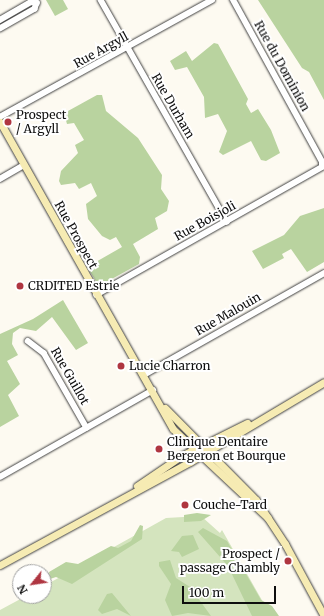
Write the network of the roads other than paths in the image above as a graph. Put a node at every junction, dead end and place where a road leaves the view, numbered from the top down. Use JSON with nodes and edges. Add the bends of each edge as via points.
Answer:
{"nodes":[{"id":1,"x":101,"y":0,"type":"edge"},
{"id":2,"x":212,"y":0,"type":"edge"},
{"id":3,"x":232,"y":0,"type":"edge"},
{"id":4,"x":0,"y":20,"type":"edge"},
{"id":5,"x":0,"y":29,"type":"edge"},
{"id":6,"x":128,"y":48,"type":"junction"},
{"id":7,"x":0,"y":117,"type":"edge"},
{"id":8,"x":0,"y":122,"type":"edge"},
{"id":9,"x":323,"y":164,"type":"joint"},
{"id":10,"x":24,"y":165,"type":"junction"},
{"id":11,"x":0,"y":179,"type":"edge"},
{"id":12,"x":227,"y":222,"type":"junction"},
{"id":13,"x":324,"y":273,"type":"edge"},
{"id":14,"x":96,"y":295,"type":"junction"},
{"id":15,"x":28,"y":340,"type":"dead end"},
{"id":16,"x":144,"y":375,"type":"junction"},
{"id":17,"x":324,"y":382,"type":"edge"},
{"id":18,"x":153,"y":390,"type":"junction"},
{"id":19,"x":159,"y":400,"type":"junction"},
{"id":20,"x":264,"y":416,"type":"junction"},
{"id":21,"x":87,"y":428,"type":"junction"},
{"id":22,"x":202,"y":445,"type":"junction"},
{"id":23,"x":194,"y":449,"type":"junction"},
{"id":24,"x":208,"y":451,"type":"junction"},
{"id":25,"x":200,"y":456,"type":"junction"},
{"id":26,"x":0,"y":477,"type":"edge"},
{"id":27,"x":132,"y":491,"type":"junction"},
{"id":28,"x":268,"y":518,"type":"junction"},
{"id":29,"x":0,"y":565,"type":"edge"},
{"id":30,"x":324,"y":616,"type":"edge"}],
"edges":[{"from":1,"to":6,"type":"street","name":"Rue Durham"},
{"from":2,"to":6,"type":"street","name":"Rue Argyll"},
{"from":3,"to":9,"type":"street","name":"Rue du Dominion"},
{"from":4,"to":5,"type":"street","via":[[31,2],[37,3],[35,9]]},
{"from":6,"to":7,"type":"street","name":"Rue Argyll"},
{"from":6,"to":12,"type":"street","name":"Rue Durham"},
{"from":8,"to":10,"type":"street","name":"Rue Prospect"},
{"from":9,"to":12,"type":"street","name":"Rue Boisjoli"},
{"from":10,"to":11,"type":"street"},
{"from":10,"to":14,"type":"street","name":"Rue Prospect"},
{"from":12,"to":14,"type":"street","name":"Rue Boisjoli"},
{"from":13,"to":16,"type":"street","name":"Rue Malouin"},
{"from":14,"to":16,"type":"street","name":"Rue Prospect"},
{"from":15,"to":21,"type":"street","name":"Rue Guillot","via":[[44,352]]},
{"from":16,"to":18,"type":"street","name":"Rue Prospect"},
{"from":17,"to":20,"type":"street"},
{"from":18,"to":19,"type":"street","name":"Rue Prospect"},
{"from":18,"to":21,"type":"street"},
{"from":19,"to":22,"type":"street","name":"Rue Prospect"},
{"from":19,"to":23,"type":"street","name":"Rue Prospect","via":[[173,429]]},
{"from":20,"to":22,"type":"street"},
{"from":20,"to":24,"type":"street"},
{"from":21,"to":26,"type":"street"},
{"from":22,"to":23,"type":"street"},
{"from":22,"to":24,"type":"street","name":"Rue Prospect"},
{"from":23,"to":25,"type":"street","name":"Rue Prospect"},
{"from":23,"to":27,"type":"street","via":[[152,473]]},
{"from":24,"to":25,"type":"street"},
{"from":24,"to":28,"type":"street","name":"Rue Prospect","via":[[247,489]]},
{"from":25,"to":27,"type":"street"},
{"from":25,"to":28,"type":"street","name":"Rue Prospect"},
{"from":27,"to":29,"type":"street"},
{"from":28,"to":30,"type":"street","name":"Rue Prospect"}]}
